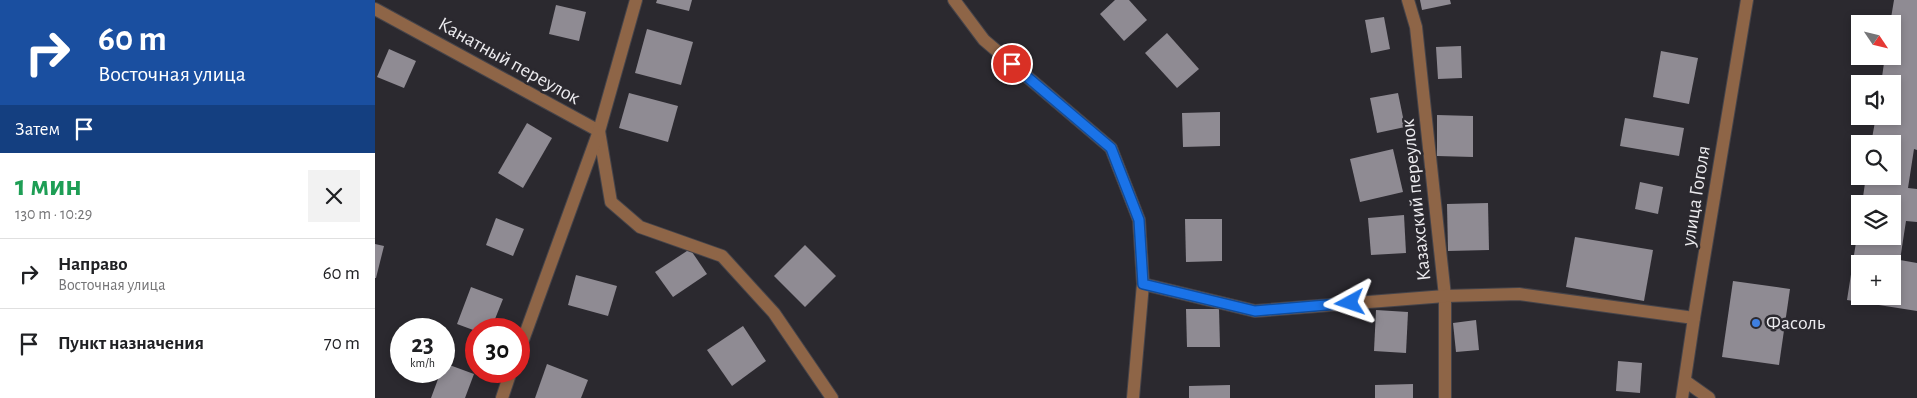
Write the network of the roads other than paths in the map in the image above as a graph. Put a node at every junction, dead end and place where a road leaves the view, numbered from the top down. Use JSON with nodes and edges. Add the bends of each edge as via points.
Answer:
{"nodes":[{"id":1,"x":636,"y":0,"type":"edge"},
{"id":2,"x":954,"y":0,"type":"edge"},
{"id":3,"x":1408,"y":0,"type":"edge"},
{"id":4,"x":1747,"y":0,"type":"edge"},
{"id":5,"x":375,"y":9,"type":"edge"},
{"id":6,"x":599,"y":131,"type":"junction"},
{"id":7,"x":1143,"y":284,"type":"junction"},
{"id":8,"x":1445,"y":296,"type":"junction"},
{"id":9,"x":1694,"y":318,"type":"junction"},
{"id":10,"x":530,"y":321,"type":"edge"},
{"id":11,"x":1685,"y":381,"type":"junction"},
{"id":12,"x":507,"y":383,"type":"edge"},
{"id":13,"x":501,"y":398,"type":"edge"},
{"id":14,"x":832,"y":398,"type":"edge"},
{"id":15,"x":1133,"y":398,"type":"edge"},
{"id":16,"x":1445,"y":398,"type":"edge"},
{"id":17,"x":1682,"y":398,"type":"edge"},
{"id":18,"x":1709,"y":398,"type":"edge"}],
"edges":[{"from":1,"to":6,"type":"street","name":"Канатный переулок"},
{"from":2,"to":7,"type":"street","via":[[984,40],[1111,148],[1139,220]]},
{"from":3,"to":8,"type":"street","name":"Казахский переулок","via":[[1416,27]]},
{"from":4,"to":9,"type":"street","name":"улица Гоголя"},
{"from":5,"to":6,"type":"street","name":"Канатный переулок"},
{"from":6,"to":10,"type":"street","name":"Канатный переулок"},
{"from":6,"to":14,"type":"street","name":"Канатный переулок","via":[[611,202],[640,227],[722,256],[774,313]]},
{"from":7,"to":8,"type":"street","via":[[1255,311]]},
{"from":7,"to":15,"type":"street"},
{"from":8,"to":9,"type":"street","via":[[1519,294]]},
{"from":8,"to":16,"type":"street","name":"Казахский переулок"},
{"from":9,"to":11,"type":"street","name":"улица Гоголя"},
{"from":11,"to":17,"type":"street","name":"улица Гоголя"},
{"from":11,"to":18,"type":"street"},
{"from":12,"to":13,"type":"street"}]}
